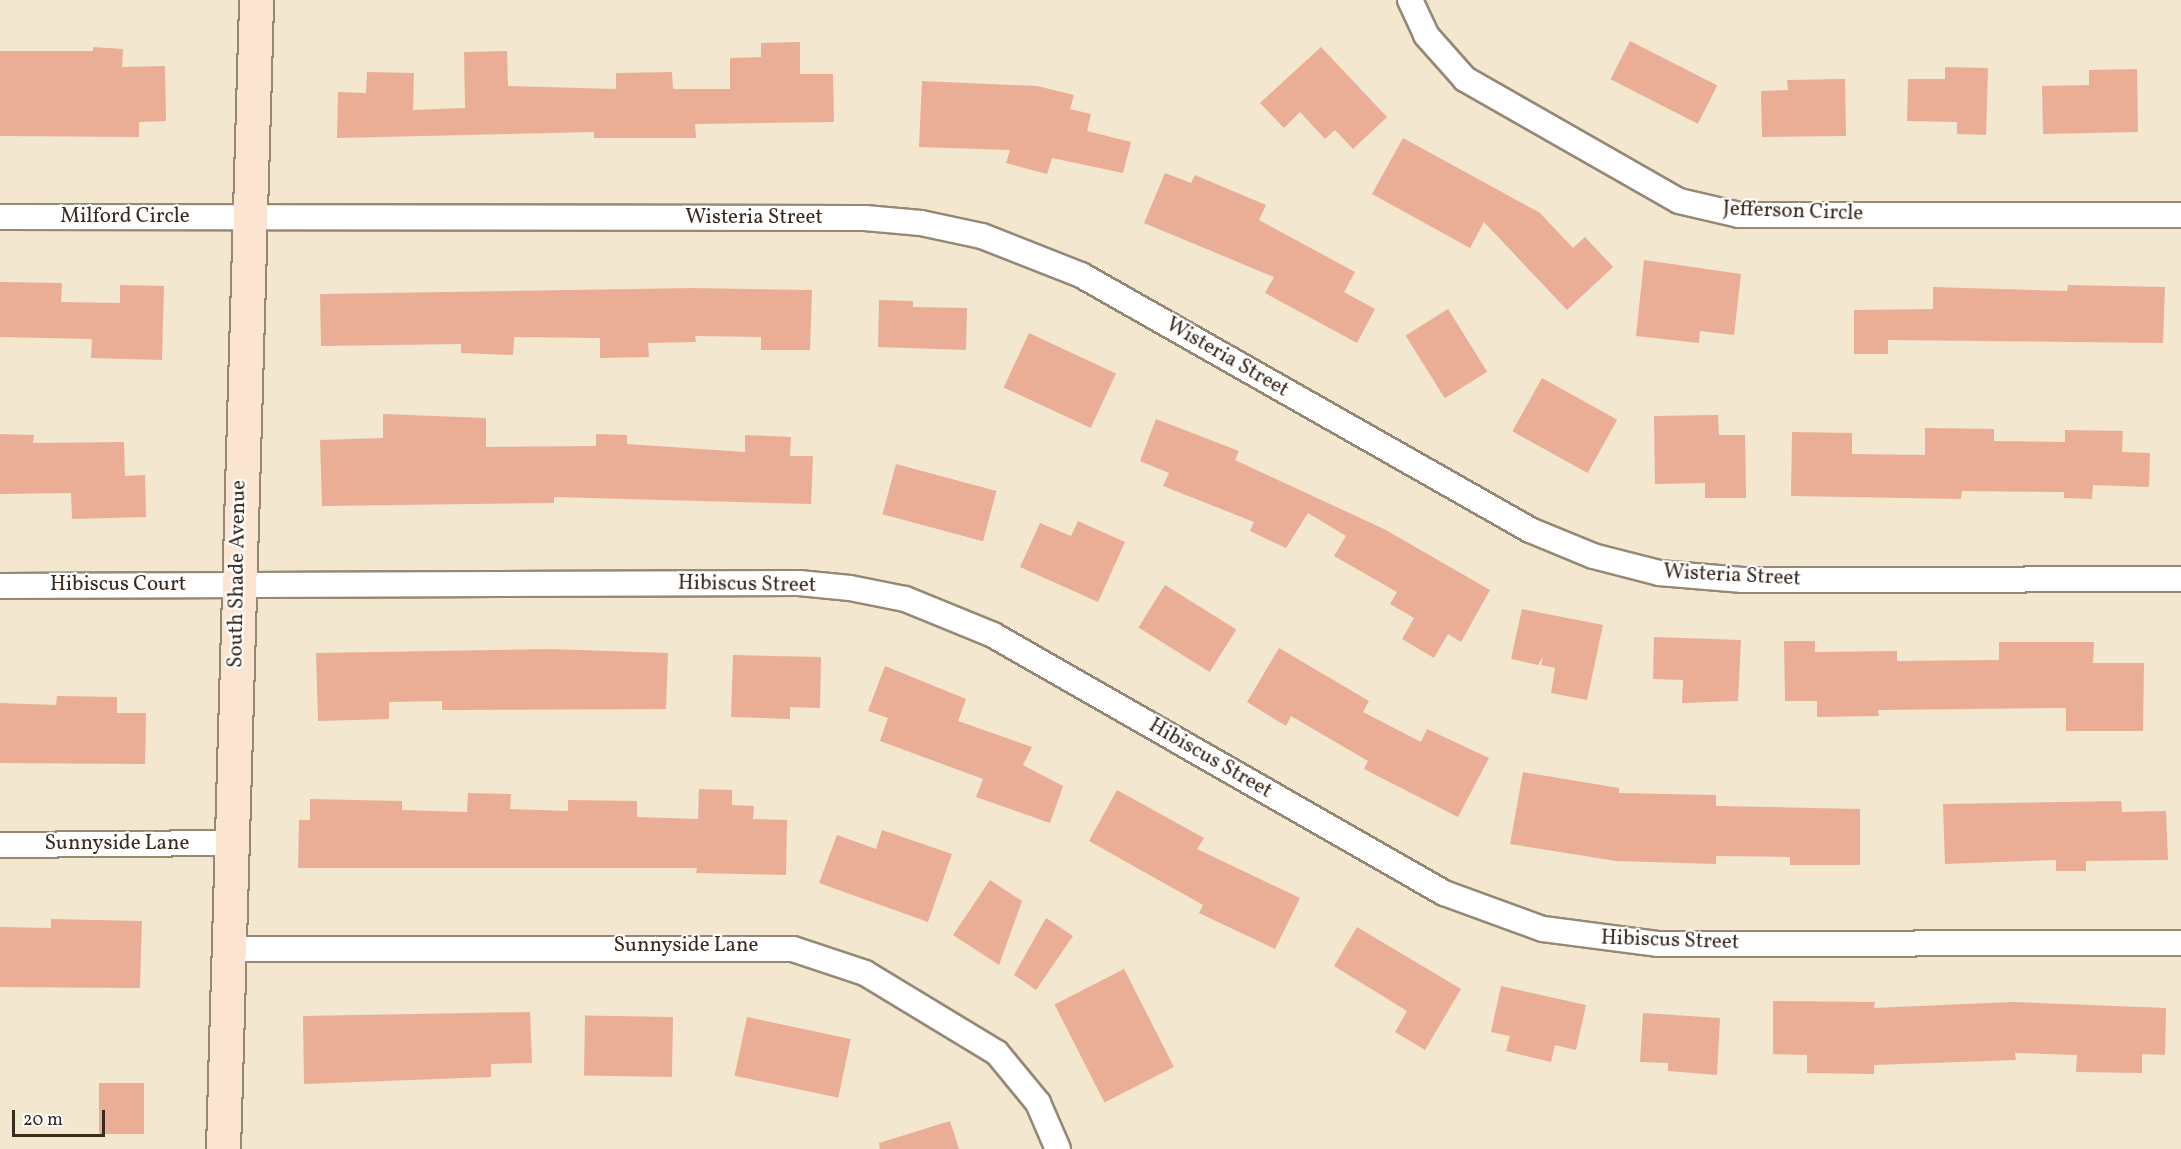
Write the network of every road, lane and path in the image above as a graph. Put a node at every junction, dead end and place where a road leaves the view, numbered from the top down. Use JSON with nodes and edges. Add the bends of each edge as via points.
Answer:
{"nodes":[{"id":1,"x":256,"y":0,"type":"edge"},
{"id":2,"x":1410,"y":0,"type":"edge"},
{"id":3,"x":2181,"y":214,"type":"edge"},
{"id":4,"x":0,"y":217,"type":"edge"},
{"id":5,"x":250,"y":217,"type":"junction"},
{"id":6,"x":2181,"y":579,"type":"edge"},
{"id":7,"x":236,"y":585,"type":"junction"},
{"id":8,"x":0,"y":586,"type":"edge"},
{"id":9,"x":234,"y":843,"type":"junction"},
{"id":10,"x":0,"y":845,"type":"edge"},
{"id":11,"x":2181,"y":943,"type":"edge"},
{"id":12,"x":232,"y":949,"type":"junction"},
{"id":13,"x":223,"y":1149,"type":"edge"},
{"id":14,"x":1058,"y":1149,"type":"edge"}],
"edges":[{"from":1,"to":5,"type":"street","name":"South Shade Avenue"},
{"from":2,"to":3,"type":"street","name":"Jefferson Circle","via":[[1426,35],[1465,79],[1679,201],[1739,214]]},
{"from":4,"to":5,"type":"street","name":"Milford Circle"},
{"from":5,"to":6,"type":"street","name":"Wisteria Street","via":[[865,218],[921,223],[982,236],[1081,275],[1530,530],[1593,556],[1659,573],[1743,580]]},
{"from":5,"to":7,"type":"street","name":"South Shade Avenue"},
{"from":7,"to":8,"type":"street","name":"Hibiscus Court"},
{"from":7,"to":9,"type":"street","name":"South Shade Avenue"},
{"from":7,"to":11,"type":"street","name":"Hibiscus Street","via":[[799,583],[850,588],[905,599],[993,635],[1444,893],[1543,929],[1659,944]]},
{"from":9,"to":10,"type":"street","name":"Sunnyside Lane"},
{"from":9,"to":12,"type":"street","name":"South Shade Avenue"},
{"from":12,"to":13,"type":"street","name":"South Shade Avenue"},
{"from":12,"to":14,"type":"street","name":"Sunnyside Lane","via":[[793,949],[865,973],[998,1053],[1038,1102]]}]}
